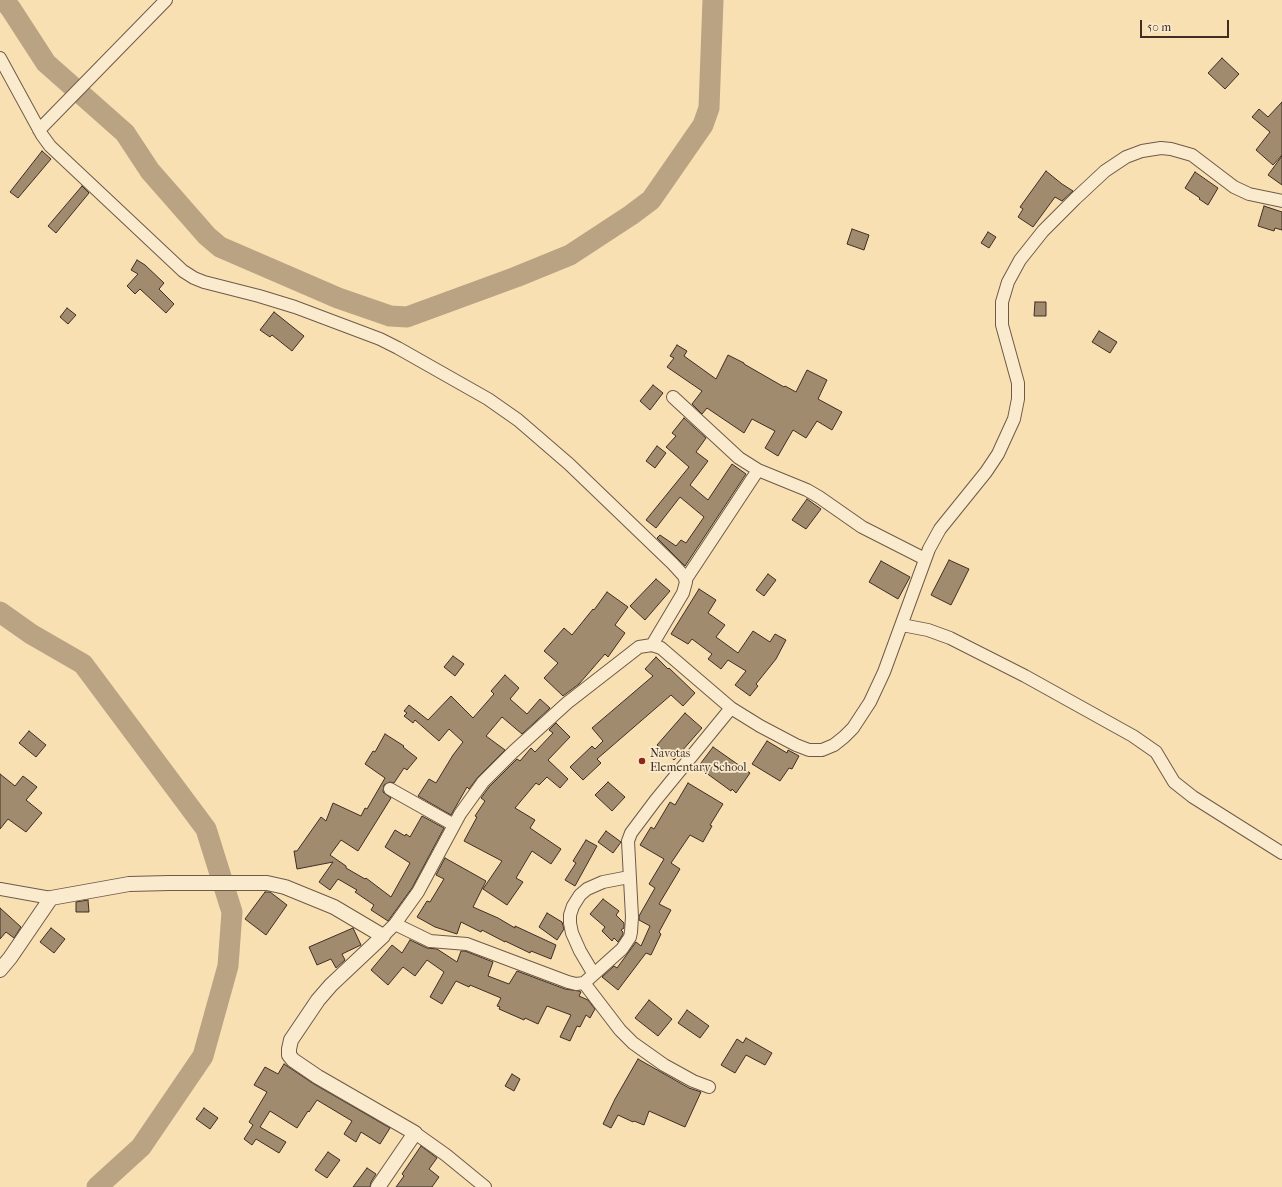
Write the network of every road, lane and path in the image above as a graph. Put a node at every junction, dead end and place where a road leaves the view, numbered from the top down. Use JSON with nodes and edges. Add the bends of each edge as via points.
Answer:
{"nodes":[{"id":1,"x":166,"y":0,"type":"edge"},
{"id":2,"x":0,"y":58,"type":"edge"},
{"id":3,"x":39,"y":130,"type":"junction"},
{"id":4,"x":1282,"y":201,"type":"edge"},
{"id":5,"x":673,"y":397,"type":"dead end"},
{"id":6,"x":758,"y":470,"type":"junction"},
{"id":7,"x":925,"y":559,"type":"junction"},
{"id":8,"x":686,"y":579,"type":"junction"},
{"id":9,"x":902,"y":625,"type":"junction"},
{"id":10,"x":652,"y":645,"type":"junction"},
{"id":11,"x":732,"y":708,"type":"junction"},
{"id":12,"x":390,"y":789,"type":"dead end"},
{"id":13,"x":454,"y":825,"type":"junction"},
{"id":14,"x":1282,"y":853,"type":"edge"},
{"id":15,"x":629,"y":877,"type":"junction"},
{"id":16,"x":0,"y":889,"type":"edge"},
{"id":17,"x":51,"y":898,"type":"junction"},
{"id":18,"x":395,"y":924,"type":"junction"},
{"id":19,"x":383,"y":936,"type":"junction"},
{"id":20,"x":0,"y":970,"type":"edge"},
{"id":21,"x":593,"y":973,"type":"junction"},
{"id":22,"x":584,"y":983,"type":"junction"},
{"id":23,"x":709,"y":1088,"type":"dead end"},
{"id":24,"x":415,"y":1133,"type":"junction"},
{"id":25,"x":378,"y":1187,"type":"edge"},
{"id":26,"x":485,"y":1187,"type":"edge"}],
"edges":[{"from":1,"to":3,"type":"street"},
{"from":2,"to":3,"type":"street"},
{"from":3,"to":8,"type":"street","via":[[64,160],[183,271],[194,278],[295,307],[380,339],[499,406],[569,464],[677,567]]},
{"from":4,"to":7,"type":"street","via":[[1249,194],[1234,187],[1192,155],[1171,149],[1142,150],[1105,171],[1043,231],[1020,260],[1008,282],[1002,302],[1002,325],[1018,384],[1014,419],[998,454],[940,529]]},
{"from":5,"to":6,"type":"street","via":[[739,458]]},
{"from":6,"to":7,"type":"street","via":[[813,493],[862,527]]},
{"from":6,"to":8,"type":"street"},
{"from":7,"to":9,"type":"street"},
{"from":8,"to":10,"type":"street","via":[[680,599]]},
{"from":9,"to":11,"type":"street","via":[[870,702],[853,728],[834,746],[822,750],[809,750],[765,730]]},
{"from":9,"to":14,"type":"street","via":[[950,638],[1133,736],[1156,752],[1174,782],[1193,797]]},
{"from":10,"to":11,"type":"street","via":[[661,648]]},
{"from":10,"to":13,"type":"street","via":[[633,650],[567,703],[513,752],[483,782]]},
{"from":11,"to":15,"type":"street","via":[[631,833],[628,841]]},
{"from":12,"to":13,"type":"street"},
{"from":13,"to":18,"type":"street","via":[[427,878]]},
{"from":15,"to":21,"type":"street","via":[[632,917],[630,938],[622,949]]},
{"from":15,"to":21,"type":"street","via":[[603,882],[587,889],[573,906],[570,915],[572,932]]},
{"from":16,"to":17,"type":"street"},
{"from":17,"to":19,"type":"street","via":[[129,884],[267,883],[285,887],[334,907]]},
{"from":17,"to":20,"type":"street"},
{"from":18,"to":19,"type":"street"},
{"from":18,"to":22,"type":"street","via":[[430,941],[467,944],[568,982]]},
{"from":19,"to":24,"type":"street","via":[[318,1000],[291,1040],[289,1055],[300,1065]]},
{"from":21,"to":22,"type":"street"},
{"from":22,"to":23,"type":"street","via":[[633,1043],[664,1065]]},
{"from":24,"to":25,"type":"street"},
{"from":24,"to":26,"type":"street"}]}
